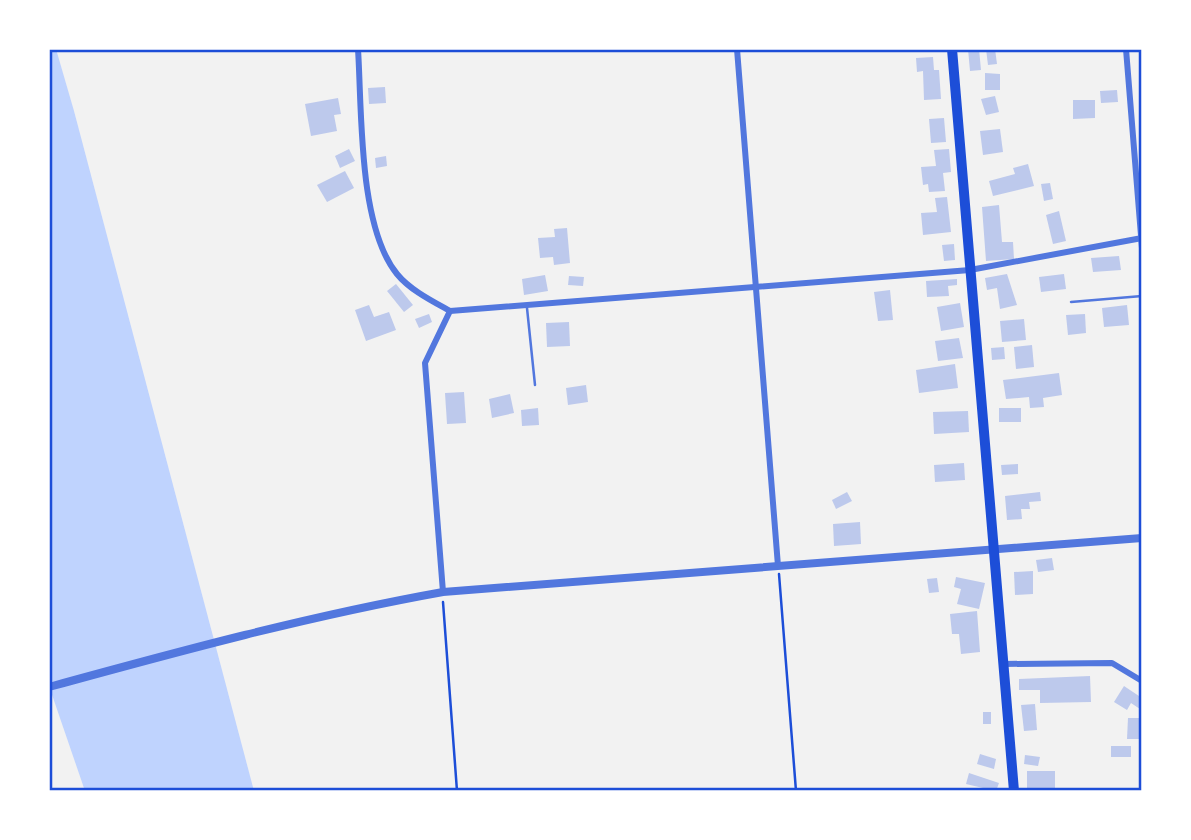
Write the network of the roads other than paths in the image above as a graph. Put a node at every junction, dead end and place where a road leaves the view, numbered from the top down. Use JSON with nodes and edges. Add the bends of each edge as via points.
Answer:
{"nodes":[{"id":1,"x":358,"y":49,"type":"edge"},
{"id":2,"x":737,"y":49,"type":"edge"},
{"id":3,"x":953,"y":49,"type":"edge"},
{"id":4,"x":1126,"y":49,"type":"edge"},
{"id":5,"x":1142,"y":238,"type":"edge"},
{"id":6,"x":1142,"y":248,"type":"edge"},
{"id":7,"x":970,"y":270,"type":"junction"},
{"id":8,"x":755,"y":285,"type":"junction"},
{"id":9,"x":1142,"y":296,"type":"edge"},
{"id":10,"x":1071,"y":302,"type":"dead end"},
{"id":11,"x":527,"y":304,"type":"junction"},
{"id":12,"x":450,"y":311,"type":"junction"},
{"id":13,"x":535,"y":385,"type":"dead end"},
{"id":14,"x":1142,"y":538,"type":"edge"},
{"id":15,"x":996,"y":549,"type":"junction"},
{"id":16,"x":778,"y":566,"type":"junction"},
{"id":17,"x":443,"y":592,"type":"junction"},
{"id":18,"x":1003,"y":664,"type":"junction"},
{"id":19,"x":1142,"y":681,"type":"edge"},
{"id":20,"x":49,"y":687,"type":"edge"},
{"id":21,"x":1014,"y":791,"type":"edge"}],
"edges":[{"from":1,"to":12,"type":"street","via":[[369,206],[385,253],[397,275]]},
{"from":2,"to":8,"type":"street"},
{"from":3,"to":7,"type":"highway"},
{"from":4,"to":5,"type":"street"},
{"from":5,"to":6,"type":"street"},
{"from":5,"to":7,"type":"street"},
{"from":7,"to":8,"type":"street"},
{"from":7,"to":15,"type":"highway"},
{"from":8,"to":11,"type":"street"},
{"from":8,"to":16,"type":"street"},
{"from":9,"to":10,"type":"lane"},
{"from":11,"to":12,"type":"street"},
{"from":11,"to":13,"type":"lane"},
{"from":12,"to":17,"type":"street","via":[[425,363]]},
{"from":14,"to":15,"type":"street"},
{"from":15,"to":16,"type":"street"},
{"from":15,"to":18,"type":"highway"},
{"from":16,"to":17,"type":"street"},
{"from":17,"to":20,"type":"street","via":[[242,634]]},
{"from":18,"to":19,"type":"street","via":[[1112,663]]},
{"from":18,"to":21,"type":"highway"}]}
